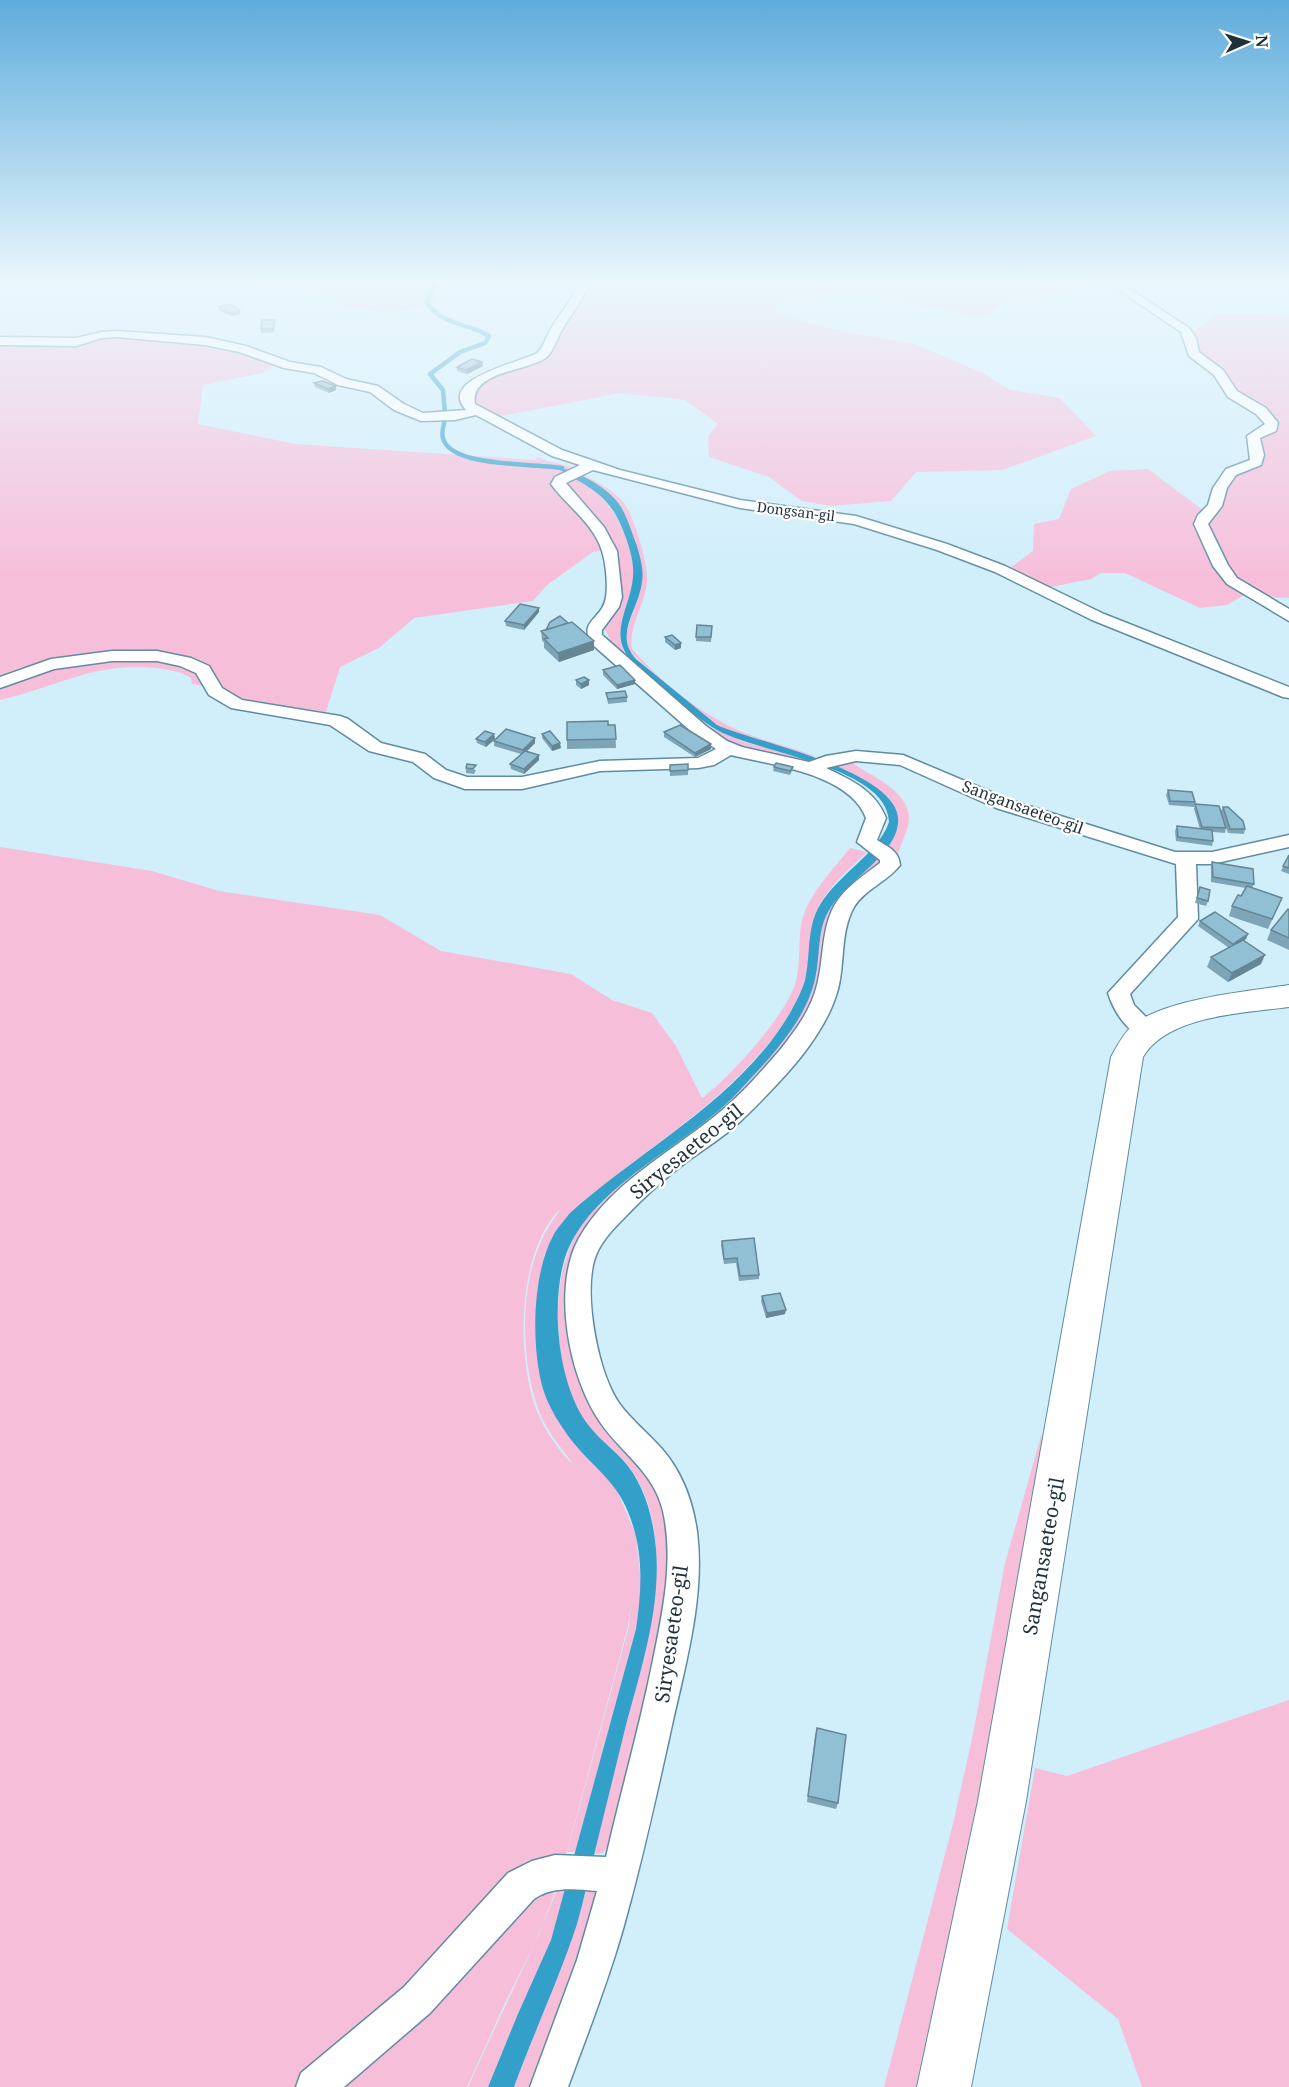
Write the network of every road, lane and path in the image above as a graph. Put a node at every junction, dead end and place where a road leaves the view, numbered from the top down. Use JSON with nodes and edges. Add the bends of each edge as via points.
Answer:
{"nodes":[{"id":1,"x":341,"y":381,"type":"edge"},
{"id":2,"x":478,"y":381,"type":"edge"},
{"id":3,"x":1224,"y":381,"type":"edge"},
{"id":4,"x":476,"y":411,"type":"junction"},
{"id":5,"x":579,"y":472,"type":"junction"},
{"id":6,"x":1289,"y":616,"type":"edge"},
{"id":7,"x":0,"y":683,"type":"edge"},
{"id":8,"x":1289,"y":693,"type":"edge"},
{"id":9,"x":729,"y":749,"type":"junction"},
{"id":10,"x":819,"y":764,"type":"junction"},
{"id":11,"x":1289,"y":841,"type":"edge"},
{"id":12,"x":1186,"y":859,"type":"junction"},
{"id":13,"x":1289,"y":996,"type":"edge"},
{"id":14,"x":1149,"y":1030,"type":"junction"},
{"id":15,"x":610,"y":1876,"type":"junction"},
{"id":16,"x":315,"y":2087,"type":"edge"},
{"id":17,"x":549,"y":2087,"type":"edge"},
{"id":18,"x":944,"y":2087,"type":"edge"}],
"edges":[{"from":1,"to":4,"type":"street","via":[[374,389],[421,417]]},
{"from":2,"to":4,"type":"street","via":[[466,399]]},
{"from":3,"to":6,"type":"street","via":[[1232,394],[1261,411],[1272,423],[1271,428],[1254,436],[1256,462],[1231,472],[1220,488],[1215,506],[1201,524],[1232,581]]},
{"from":4,"to":5,"type":"street","name":"Dongsan-gil","via":[[557,453]]},
{"from":5,"to":8,"type":"street","name":"Dongsan-gil","via":[[768,509],[837,515],[892,530],[978,560],[1098,617]]},
{"from":5,"to":9,"type":"street","name":"Siryesaeteo-gil","via":[[560,480],[559,486],[599,530],[612,561],[614,597],[594,635],[700,730]]},
{"from":7,"to":9,"type":"street","via":[[51,664],[112,656],[169,658],[203,670],[215,691],[230,701],[334,720],[375,747],[419,758],[440,774],[472,784],[522,783],[600,766],[698,763]]},
{"from":9,"to":10,"type":"street","name":"Siryesaeteo-gil"},
{"from":10,"to":12,"type":"street","name":"Sangansaeteo-gil","via":[[856,756],[903,760],[1004,804]]},
{"from":10,"to":15,"type":"street","name":"Siryesaeteo-gil","via":[[871,805],[876,818],[867,839],[890,857],[890,866],[844,905],[836,925],[825,995],[790,1051],[740,1109],[626,1199],[591,1240],[581,1263],[582,1329],[594,1384],[611,1415],[658,1466],[671,1487],[681,1536],[682,1566],[659,1713]]},
{"from":11,"to":12,"type":"street","name":"Sangansaeteo-gil","via":[[1230,855]]},
{"from":12,"to":14,"type":"street","via":[[1188,919],[1119,993],[1124,1009]]},
{"from":13,"to":14,"type":"street","name":"Sangansaeteo-gil","via":[[1195,1013]]},
{"from":14,"to":18,"type":"street","name":"Sangansaeteo-gil","via":[[1136,1042],[1125,1067],[1002,1801]]},
{"from":15,"to":16,"type":"street","via":[[540,1874],[521,1886],[417,2000]]},
{"from":15,"to":17,"type":"street","name":"Siryesaeteo-gil","via":[[602,1939]]}]}
